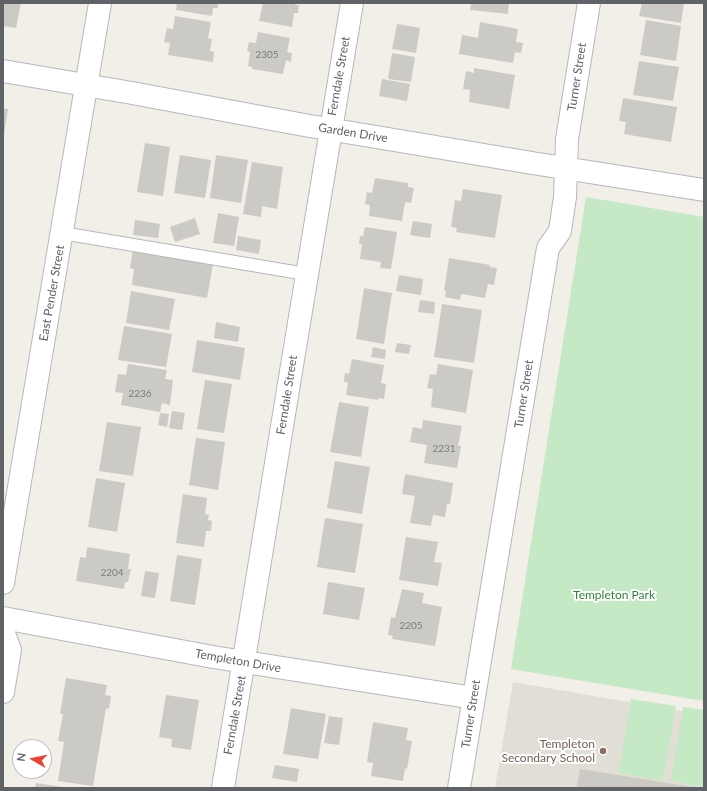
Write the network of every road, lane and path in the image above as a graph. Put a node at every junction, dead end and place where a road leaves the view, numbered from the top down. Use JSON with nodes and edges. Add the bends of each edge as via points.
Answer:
{"nodes":[{"id":1,"x":100,"y":3,"type":"edge"},
{"id":2,"x":352,"y":3,"type":"edge"},
{"id":3,"x":589,"y":3,"type":"edge"},
{"id":4,"x":3,"y":71,"type":"edge"},
{"id":5,"x":86,"y":85,"type":"junction"},
{"id":6,"x":330,"y":129,"type":"junction"},
{"id":7,"x":566,"y":168,"type":"junction"},
{"id":8,"x":704,"y":190,"type":"edge"},
{"id":9,"x":62,"y":233,"type":"junction"},
{"id":10,"x":306,"y":274,"type":"junction"},
{"id":11,"x":3,"y":583,"type":"edge"},
{"id":12,"x":3,"y":618,"type":"edge"},
{"id":13,"x":3,"y":631,"type":"edge"},
{"id":14,"x":244,"y":662,"type":"junction"},
{"id":15,"x":3,"y":692,"type":"edge"},
{"id":16,"x":474,"y":698,"type":"junction"},
{"id":17,"x":223,"y":788,"type":"edge"},
{"id":18,"x":459,"y":788,"type":"edge"}],
"edges":[{"from":1,"to":5,"type":"street","name":"East Pender Street"},
{"from":2,"to":6,"type":"street","name":"Ferndale Street"},
{"from":3,"to":7,"type":"street","name":"Turner Street","via":[[567,139]]},
{"from":4,"to":5,"type":"street","name":"Garden Drive"},
{"from":5,"to":6,"type":"street","name":"Garden Drive"},
{"from":5,"to":9,"type":"street","name":"East Pender Street"},
{"from":6,"to":7,"type":"street","name":"Garden Drive"},
{"from":6,"to":10,"type":"street","name":"Ferndale Street"},
{"from":7,"to":8,"type":"street","name":"Garden Drive"},
{"from":7,"to":16,"type":"street","name":"Turner Street","via":[[560,231],[548,248]]},
{"from":9,"to":10,"type":"lane"},
{"from":9,"to":11,"type":"street","name":"East Pender Street"},
{"from":10,"to":14,"type":"street","name":"Ferndale Street"},
{"from":12,"to":14,"type":"street","name":"Templeton Drive"},
{"from":13,"to":15,"type":"street","via":[[10,650]]},
{"from":14,"to":16,"type":"street","name":"Templeton Drive"},
{"from":14,"to":17,"type":"street","name":"Ferndale Street"},
{"from":16,"to":18,"type":"street","name":"Turner Street"}]}
